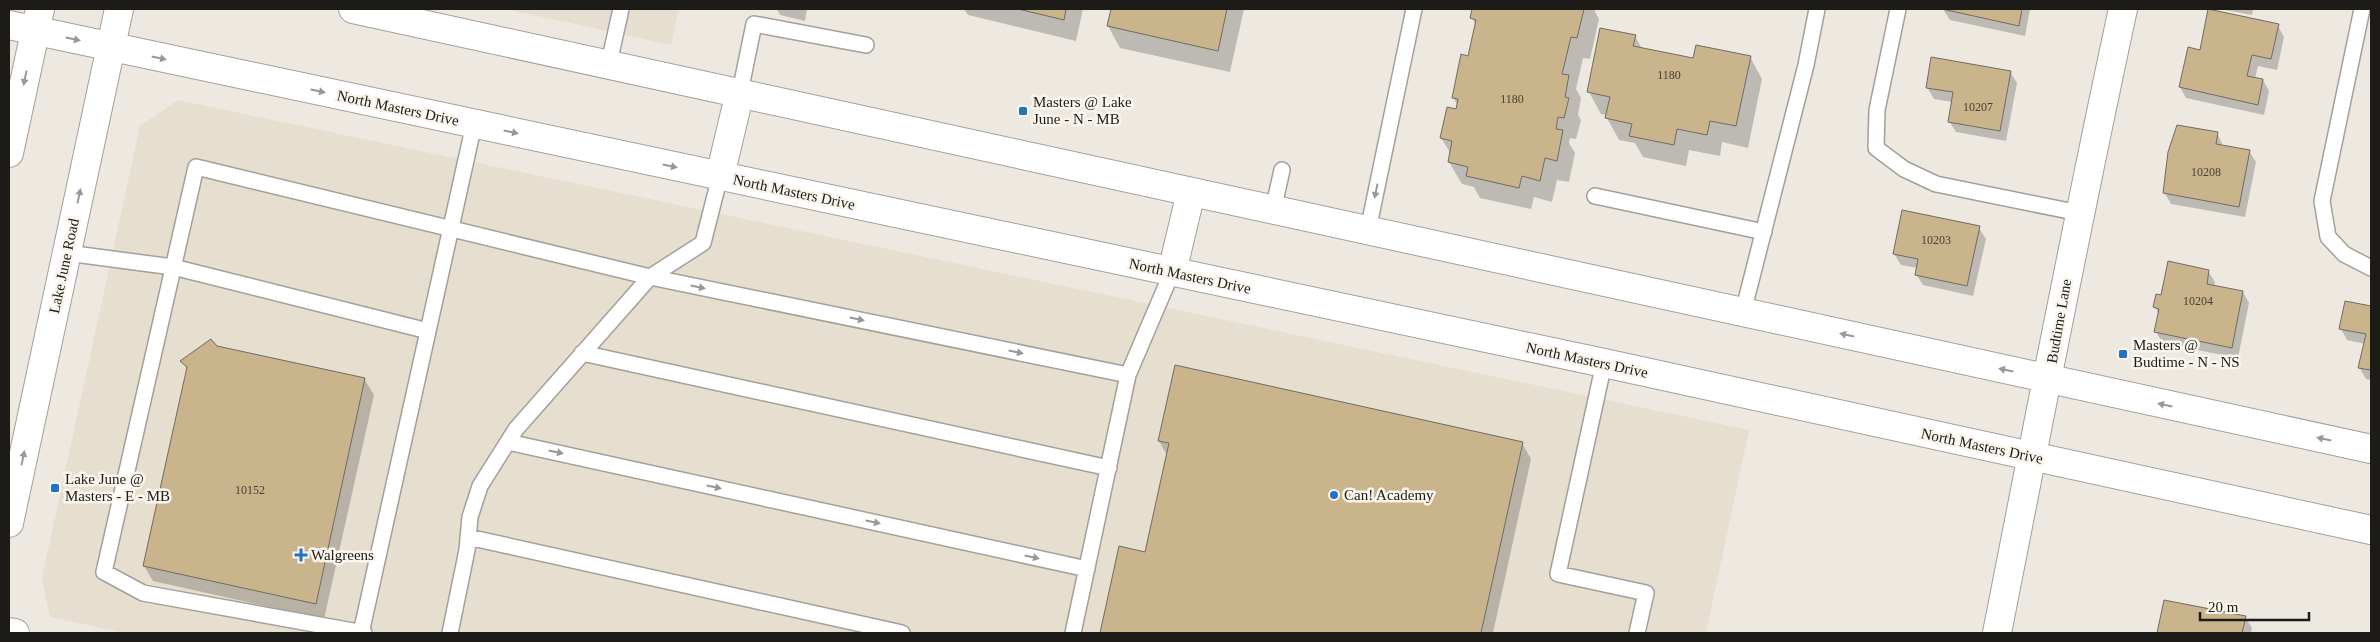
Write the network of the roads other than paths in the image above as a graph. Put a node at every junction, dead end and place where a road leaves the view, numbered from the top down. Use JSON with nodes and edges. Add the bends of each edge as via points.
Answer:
{"nodes":[{"id":1,"x":119,"y":9,"type":"edge"},
{"id":2,"x":353,"y":9,"type":"edge"},
{"id":3,"x":621,"y":9,"type":"edge"},
{"id":4,"x":1414,"y":9,"type":"edge"},
{"id":5,"x":1817,"y":9,"type":"edge"},
{"id":6,"x":1898,"y":9,"type":"edge"},
{"id":7,"x":2123,"y":9,"type":"edge"},
{"id":8,"x":2362,"y":9,"type":"edge"},
{"id":9,"x":38,"y":20,"type":"edge"},
{"id":10,"x":9,"y":25,"type":"edge"},
{"id":11,"x":866,"y":45,"type":"dead end"},
{"id":12,"x":111,"y":48,"type":"junction"},
{"id":13,"x":609,"y":64,"type":"junction"},
{"id":14,"x":740,"y":92,"type":"junction"},
{"id":15,"x":474,"y":124,"type":"junction"},
{"id":16,"x":9,"y":152,"type":"edge"},
{"id":17,"x":1282,"y":170,"type":"dead end"},
{"id":18,"x":720,"y":176,"type":"junction"},
{"id":19,"x":1191,"y":192,"type":"junction"},
{"id":20,"x":1595,"y":196,"type":"dead end"},
{"id":21,"x":1274,"y":210,"type":"junction"},
{"id":22,"x":2079,"y":213,"type":"junction"},
{"id":23,"x":452,"y":227,"type":"junction"},
{"id":24,"x":1368,"y":230,"type":"junction"},
{"id":25,"x":1764,"y":232,"type":"junction"},
{"id":26,"x":67,"y":253,"type":"junction"},
{"id":27,"x":173,"y":267,"type":"junction"},
{"id":28,"x":2371,"y":268,"type":"edge"},
{"id":29,"x":1172,"y":272,"type":"junction"},
{"id":30,"x":650,"y":277,"type":"junction"},
{"id":31,"x":1743,"y":312,"type":"junction"},
{"id":32,"x":428,"y":330,"type":"junction"},
{"id":33,"x":582,"y":353,"type":"junction"},
{"id":34,"x":1604,"y":363,"type":"junction"},
{"id":35,"x":1128,"y":375,"type":"junction"},
{"id":36,"x":2048,"y":380,"type":"junction"},
{"id":37,"x":508,"y":442,"type":"junction"},
{"id":38,"x":2371,"y":449,"type":"edge"},
{"id":39,"x":2032,"y":457,"type":"junction"},
{"id":40,"x":1109,"y":468,"type":"junction"},
{"id":41,"x":9,"y":522,"type":"edge"},
{"id":42,"x":2371,"y":530,"type":"edge"},
{"id":43,"x":468,"y":537,"type":"junction"},
{"id":44,"x":1087,"y":569,"type":"junction"},
{"id":45,"x":9,"y":632,"type":"edge"},
{"id":46,"x":16,"y":633,"type":"edge"},
{"id":47,"x":363,"y":633,"type":"edge"},
{"id":48,"x":450,"y":633,"type":"edge"},
{"id":49,"x":902,"y":633,"type":"edge"},
{"id":50,"x":1074,"y":633,"type":"edge"},
{"id":51,"x":1637,"y":633,"type":"edge"},
{"id":52,"x":1997,"y":633,"type":"edge"}],
"edges":[{"from":1,"to":12,"type":"main road","name":"Lake June Road"},
{"from":2,"to":13,"type":"main road"},
{"from":3,"to":13,"type":"lane"},
{"from":4,"to":24,"type":"lane","one_way":true},
{"from":5,"to":25,"type":"lane"},
{"from":6,"to":22,"type":"lane","via":[[1877,110],[1876,148],[1904,169],[1936,184]]},
{"from":7,"to":22,"type":"main road","name":"Budtime Lane"},
{"from":8,"to":28,"type":"lane","via":[[2322,201],[2328,237],[2344,254]]},
{"from":9,"to":10,"type":"main road","name":"North Masters Drive"},
{"from":9,"to":12,"type":"main road","name":"North Masters Drive","one_way":true},
{"from":9,"to":16,"type":"main road","one_way":true},
{"from":11,"to":14,"type":"lane","via":[[754,24]]},
{"from":12,"to":15,"type":"main road","name":"North Masters Drive","one_way":true},
{"from":26,"to":12,"type":"main road","name":"Lake June Road","one_way":true},
{"from":13,"to":14,"type":"main road"},
{"from":14,"to":18,"type":"main road"},
{"from":14,"to":19,"type":"main road"},
{"from":15,"to":18,"type":"main road","name":"North Masters Drive","one_way":true},
{"from":15,"to":23,"type":"lane"},
{"from":17,"to":21,"type":"lane"},
{"from":18,"to":29,"type":"main road","name":"North Masters Drive"},
{"from":18,"to":30,"type":"lane","via":[[703,243]]},
{"from":19,"to":21,"type":"main road"},
{"from":19,"to":29,"type":"main road"},
{"from":20,"to":25,"type":"lane"},
{"from":21,"to":24,"type":"main road"},
{"from":22,"to":36,"type":"main road","name":"Budtime Lane"},
{"from":23,"to":27,"type":"lane","via":[[196,167]]},
{"from":23,"to":30,"type":"lane"},
{"from":23,"to":32,"type":"lane"},
{"from":24,"to":31,"type":"main road"},
{"from":25,"to":31,"type":"lane"},
{"from":26,"to":27,"type":"lane"},
{"from":41,"to":26,"type":"main road","name":"Lake June Road","one_way":true},
{"from":27,"to":32,"type":"lane"},
{"from":27,"to":47,"type":"lane","via":[[104,572],[143,593]]},
{"from":29,"to":34,"type":"main road","name":"North Masters Drive"},
{"from":29,"to":35,"type":"lane"},
{"from":30,"to":33,"type":"lane"},
{"from":30,"to":35,"type":"lane","one_way":true},
{"from":36,"to":31,"type":"main road","one_way":true},
{"from":32,"to":47,"type":"lane"},
{"from":33,"to":37,"type":"lane"},
{"from":33,"to":40,"type":"lane"},
{"from":34,"to":39,"type":"main road","name":"North Masters Drive"},
{"from":34,"to":51,"type":"lane","via":[[1558,574],[1646,593]]},
{"from":35,"to":40,"type":"lane"},
{"from":38,"to":36,"type":"main road","one_way":true},
{"from":36,"to":39,"type":"main road","name":"Budtime Lane"},
{"from":37,"to":43,"type":"lane","via":[[480,486],[470,517]]},
{"from":37,"to":44,"type":"lane","one_way":true},
{"from":39,"to":42,"type":"main road","name":"North Masters Drive"},
{"from":39,"to":52,"type":"main road","name":"Budtime Lane"},
{"from":40,"to":44,"type":"lane"},
{"from":43,"to":48,"type":"lane"},
{"from":43,"to":49,"type":"lane"},
{"from":44,"to":50,"type":"lane"},
{"from":45,"to":46,"type":"main road"}]}
